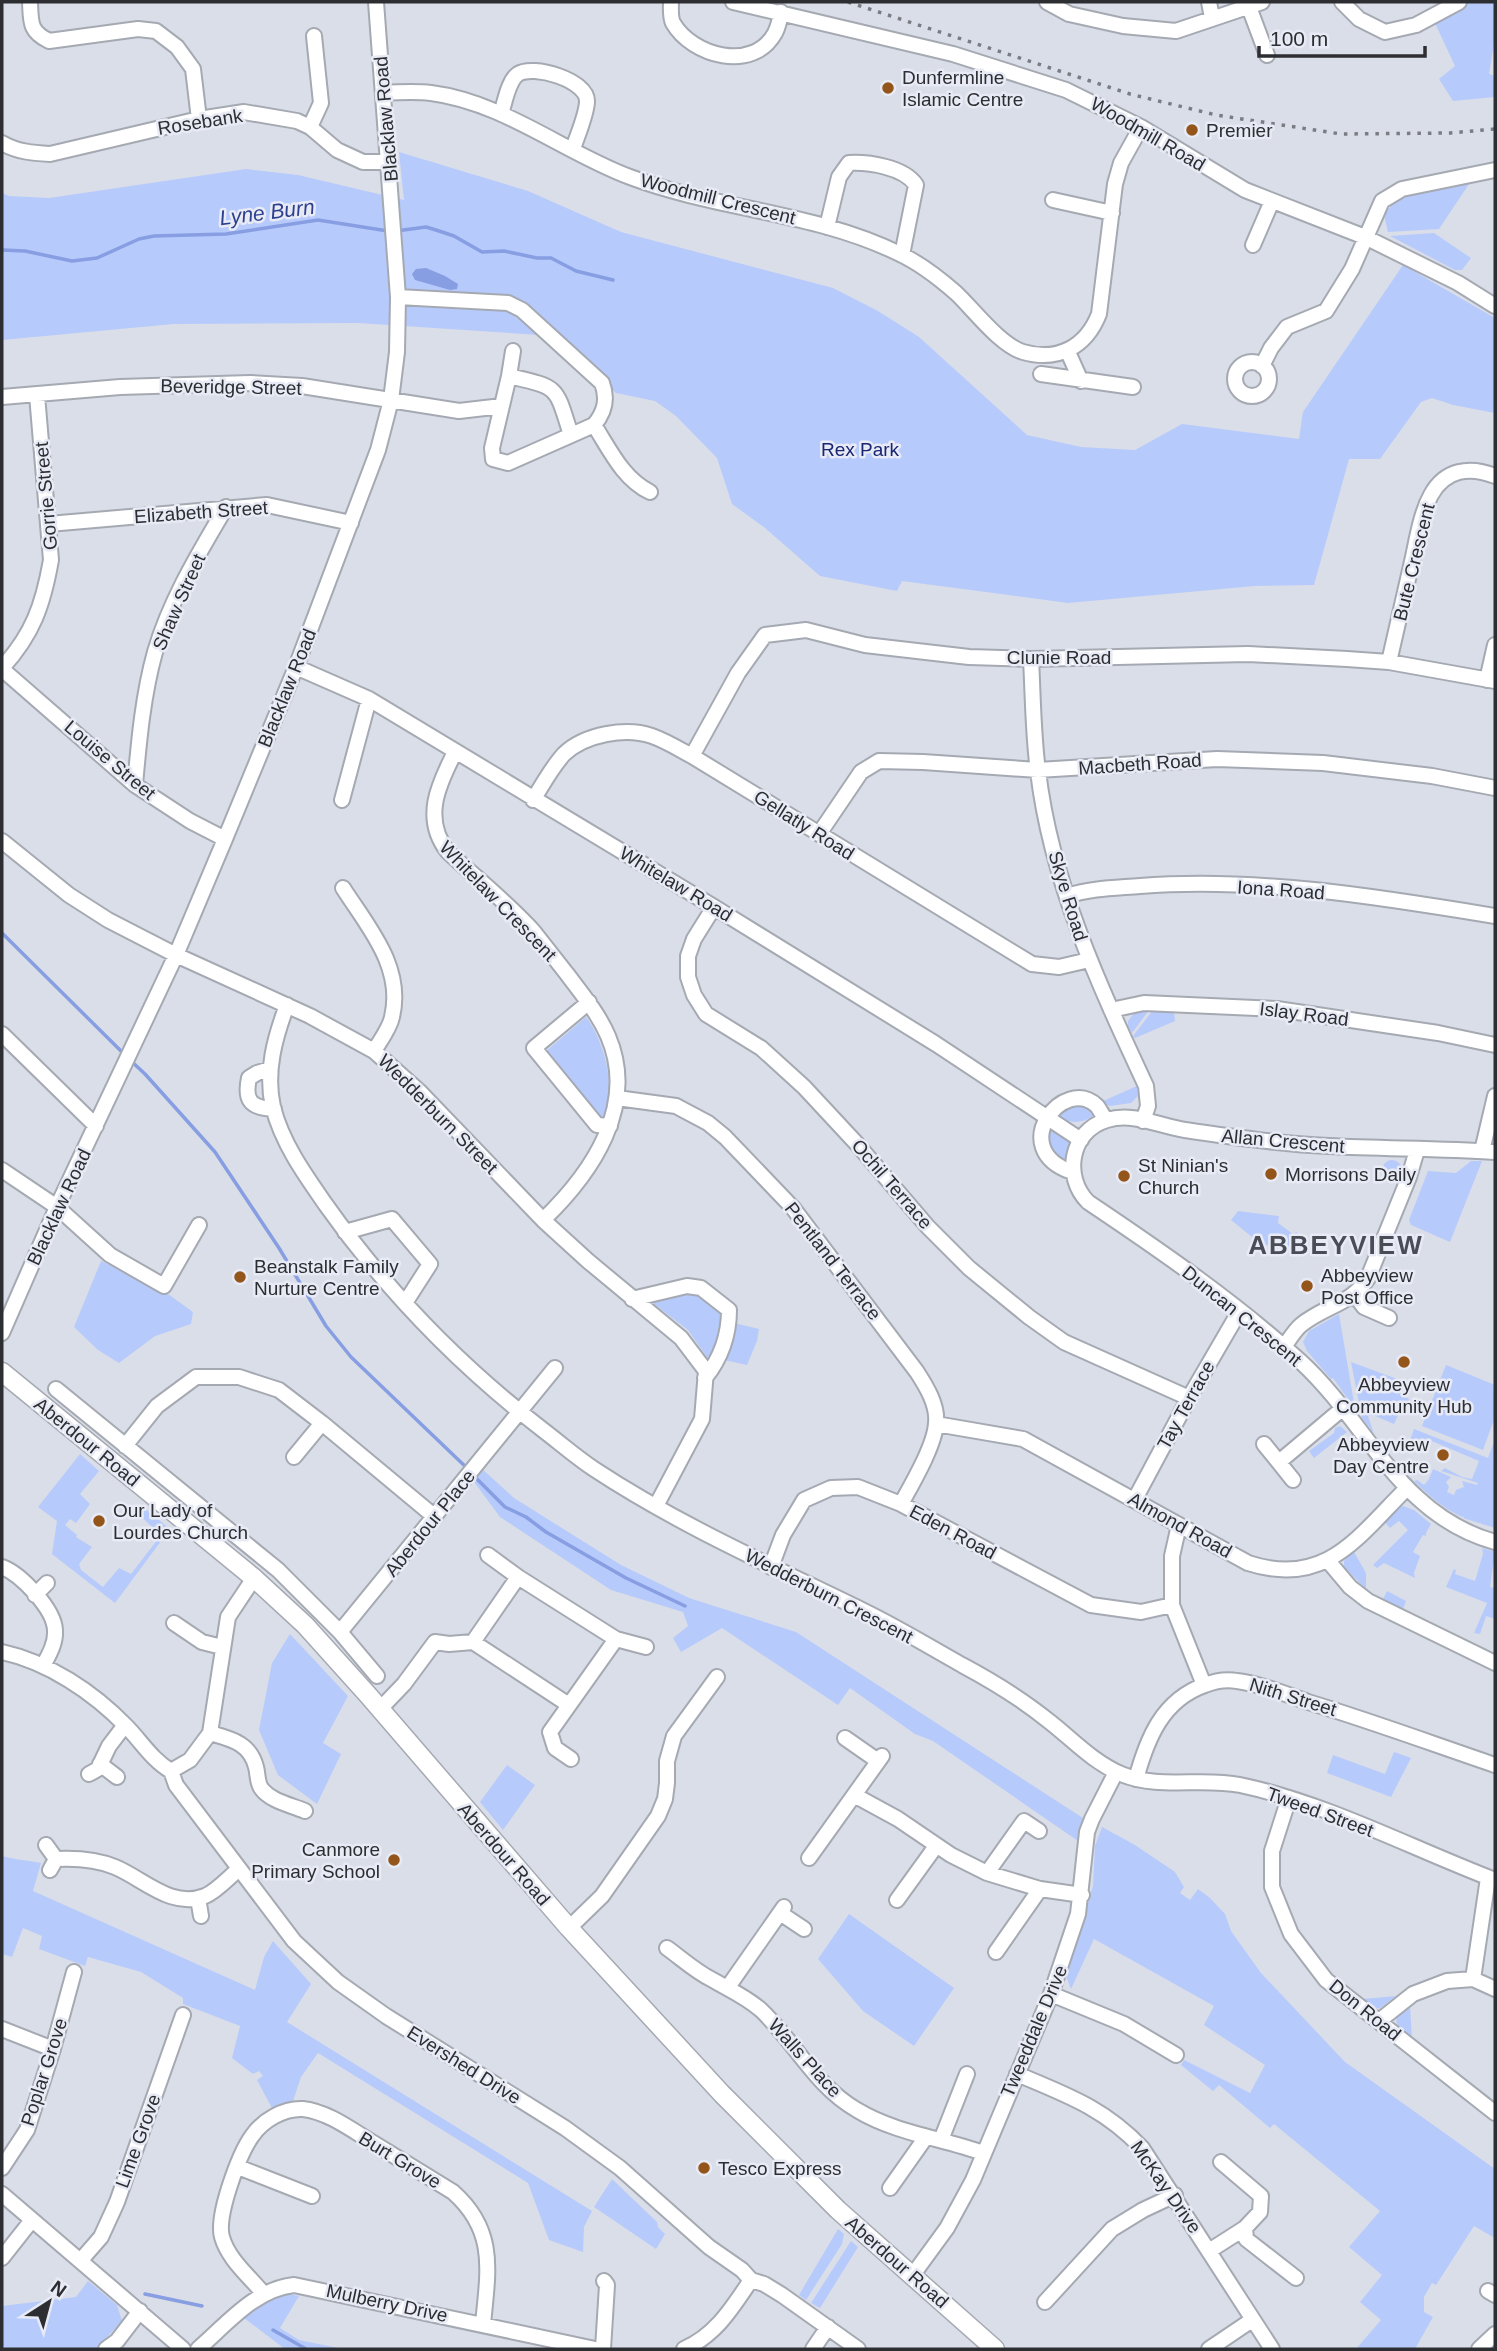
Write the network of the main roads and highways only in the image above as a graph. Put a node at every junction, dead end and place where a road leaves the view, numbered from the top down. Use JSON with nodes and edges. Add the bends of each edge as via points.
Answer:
{"nodes":[{"id":1,"x":2,"y":1372,"type":"edge"},
{"id":2,"x":995,"y":2349,"type":"edge"}],
"edges":[{"from":1,"to":2,"type":"main road","name":"Aberdour Road","via":[[254,1578],[304,1625],[569,1928],[722,2094],[838,2210]]}]}
